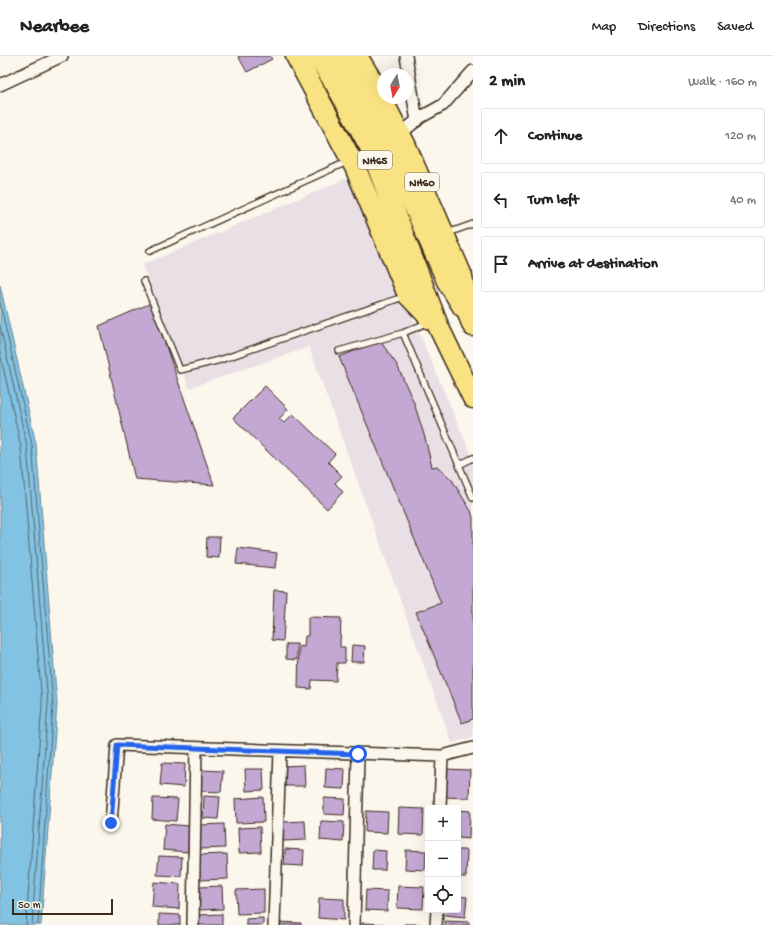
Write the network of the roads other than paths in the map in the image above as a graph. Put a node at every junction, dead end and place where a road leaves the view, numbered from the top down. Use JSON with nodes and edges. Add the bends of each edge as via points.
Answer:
{"nodes":[{"id":1,"x":62,"y":56,"type":"edge"},
{"id":2,"x":296,"y":56,"type":"edge"},
{"id":3,"x":318,"y":56,"type":"edge"},
{"id":4,"x":336,"y":56,"type":"edge"},
{"id":5,"x":357,"y":56,"type":"edge"},
{"id":6,"x":406,"y":56,"type":"edge"},
{"id":7,"x":473,"y":71,"type":"edge"},
{"id":8,"x":0,"y":85,"type":"edge"},
{"id":9,"x":417,"y":120,"type":"junction"},
{"id":10,"x":400,"y":134,"type":"junction"},
{"id":11,"x":351,"y":160,"type":"junction"},
{"id":12,"x":473,"y":224,"type":"edge"},
{"id":13,"x":444,"y":234,"type":"junction"},
{"id":14,"x":150,"y":251,"type":"dead end"},
{"id":15,"x":144,"y":281,"type":"dead end"},
{"id":16,"x":408,"y":295,"type":"junction"},
{"id":17,"x":471,"y":321,"type":"edge"},
{"id":18,"x":436,"y":324,"type":"junction"},
{"id":19,"x":403,"y":333,"type":"junction"},
{"id":20,"x":339,"y":350,"type":"dead end"},
{"id":21,"x":473,"y":398,"type":"edge"},
{"id":22,"x":473,"y":458,"type":"edge"},
{"id":23,"x":459,"y":465,"type":"junction"},
{"id":24,"x":473,"y":498,"type":"edge"},
{"id":25,"x":196,"y":748,"type":"junction"},
{"id":26,"x":473,"y":748,"type":"edge"},
{"id":27,"x":280,"y":751,"type":"junction"},
{"id":28,"x":358,"y":754,"type":"junction"},
{"id":29,"x":442,"y":756,"type":"junction"},
{"id":30,"x":440,"y":805,"type":"edge"},
{"id":31,"x":111,"y":823,"type":"dead end"},
{"id":32,"x":437,"y":913,"type":"edge"},
{"id":33,"x":193,"y":925,"type":"edge"},
{"id":34,"x":274,"y":925,"type":"edge"},
{"id":35,"x":354,"y":925,"type":"edge"},
{"id":36,"x":436,"y":925,"type":"edge"}],
"edges":[{"from":1,"to":8,"type":"street"},
{"from":2,"to":11,"type":"highway"},
{"from":3,"to":18,"type":"highway","number":"NH65","via":[[370,147]]},
{"from":4,"to":17,"type":"highway","via":[[390,151],[447,281]]},
{"from":5,"to":10,"type":"highway","number":"NH60"},
{"from":6,"to":9,"type":"street"},
{"from":7,"to":9,"type":"street","via":[[443,105]]},
{"from":9,"to":10,"type":"street"},
{"from":10,"to":13,"type":"highway","number":"NH60"},
{"from":11,"to":14,"type":"lane"},
{"from":11,"to":16,"type":"highway"},
{"from":12,"to":13,"type":"lane"},
{"from":13,"to":17,"type":"highway","number":"NH60","via":[[462,276]]},
{"from":15,"to":16,"type":"lane","via":[[180,370],[220,360]]},
{"from":16,"to":18,"type":"highway"},
{"from":18,"to":19,"type":"lane"},
{"from":18,"to":21,"type":"highway"},
{"from":19,"to":20,"type":"lane"},
{"from":19,"to":23,"type":"lane"},
{"from":22,"to":23,"type":"lane"},
{"from":23,"to":24,"type":"lane"},
{"from":25,"to":27,"type":"street"},
{"from":25,"to":31,"type":"street","via":[[117,745]]},
{"from":25,"to":33,"type":"street"},
{"from":26,"to":29,"type":"street"},
{"from":27,"to":28,"type":"street"},
{"from":27,"to":34,"type":"street"},
{"from":28,"to":29,"type":"street"},
{"from":28,"to":35,"type":"street"},
{"from":29,"to":30,"type":"street"},
{"from":32,"to":36,"type":"street"}]}
